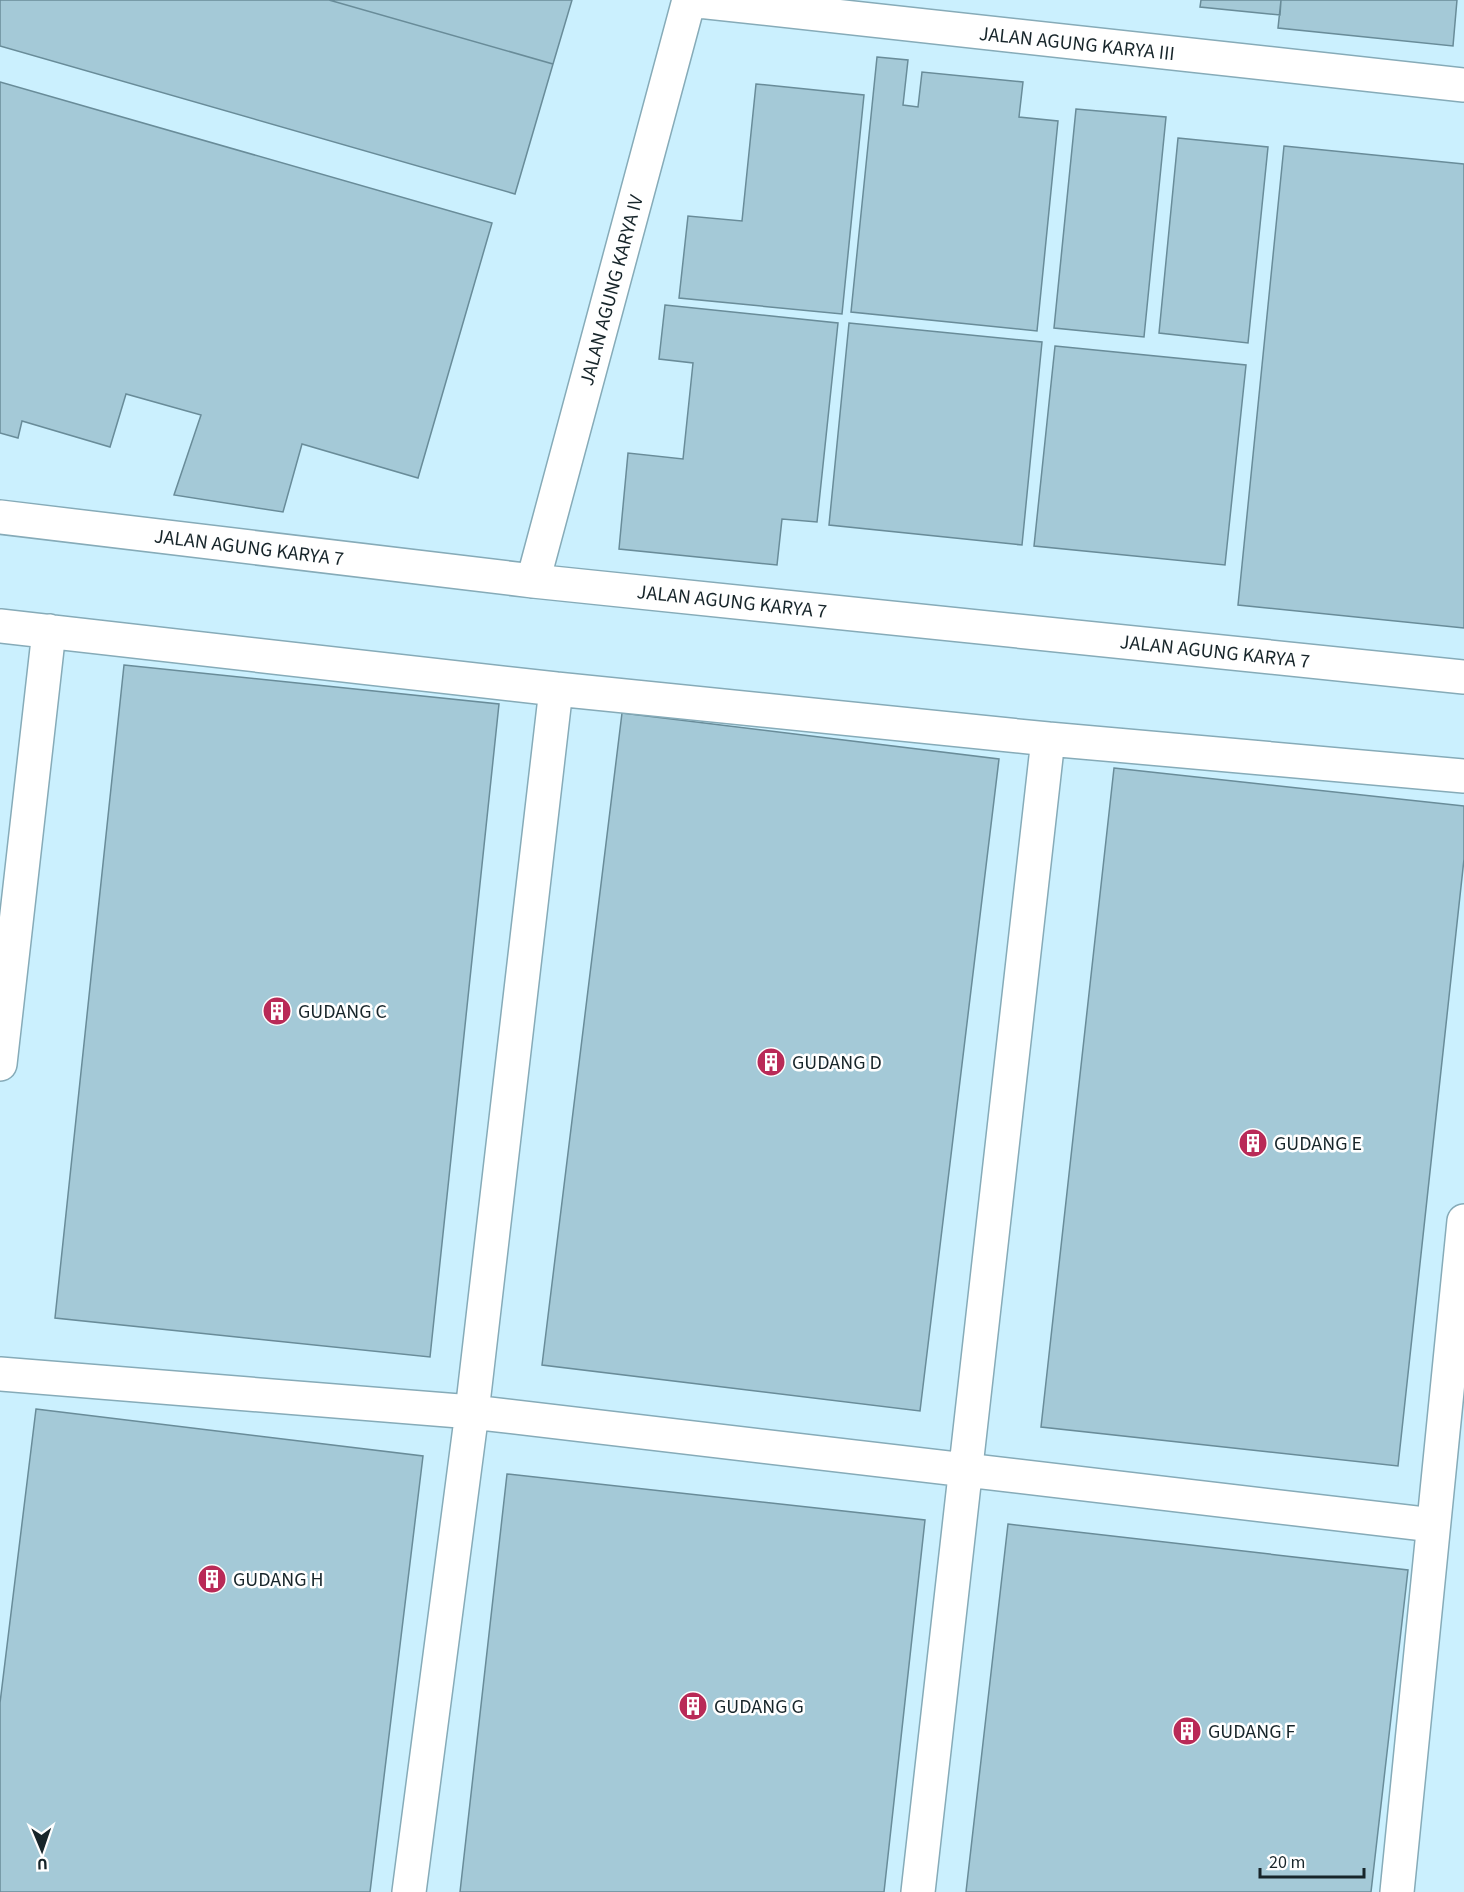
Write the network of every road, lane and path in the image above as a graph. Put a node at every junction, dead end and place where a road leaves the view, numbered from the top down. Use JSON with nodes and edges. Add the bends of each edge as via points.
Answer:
{"nodes":[{"id":1,"x":689,"y":0,"type":"edge"},
{"id":2,"x":1464,"y":85,"type":"edge"},
{"id":3,"x":0,"y":517,"type":"edge"},
{"id":4,"x":533,"y":581,"type":"junction"},
{"id":5,"x":0,"y":626,"type":"edge"},
{"id":6,"x":49,"y":632,"type":"junction"},
{"id":7,"x":1464,"y":677,"type":"edge"},
{"id":8,"x":556,"y":689,"type":"junction"},
{"id":9,"x":1048,"y":740,"type":"junction"},
{"id":10,"x":1464,"y":776,"type":"edge"},
{"id":11,"x":0,"y":1064,"type":"edge"},
{"id":12,"x":1464,"y":1221,"type":"edge"},
{"id":13,"x":0,"y":1374,"type":"edge"},
{"id":14,"x":472,"y":1412,"type":"junction"},
{"id":15,"x":967,"y":1471,"type":"junction"},
{"id":16,"x":1432,"y":1525,"type":"junction"},
{"id":17,"x":409,"y":1892,"type":"edge"},
{"id":18,"x":918,"y":1892,"type":"edge"},
{"id":19,"x":1397,"y":1892,"type":"edge"}],
"edges":[{"from":1,"to":2,"type":"lane","name":"JALAN AGUNG KARYA III"},
{"from":1,"to":4,"type":"lane","name":"JALAN AGUNG KARYA IV"},
{"from":3,"to":4,"type":"lane","name":"JALAN AGUNG KARYA 7"},
{"from":4,"to":7,"type":"lane","name":"JALAN AGUNG KARYA 7"},
{"from":5,"to":6,"type":"lane"},
{"from":6,"to":8,"type":"lane"},
{"from":6,"to":11,"type":"lane"},
{"from":8,"to":9,"type":"lane"},
{"from":8,"to":14,"type":"lane"},
{"from":9,"to":10,"type":"lane"},
{"from":9,"to":15,"type":"lane"},
{"from":12,"to":16,"type":"lane"},
{"from":13,"to":14,"type":"lane"},
{"from":14,"to":15,"type":"lane"},
{"from":14,"to":17,"type":"lane"},
{"from":15,"to":16,"type":"lane"},
{"from":15,"to":18,"type":"lane"},
{"from":16,"to":19,"type":"lane"}]}
